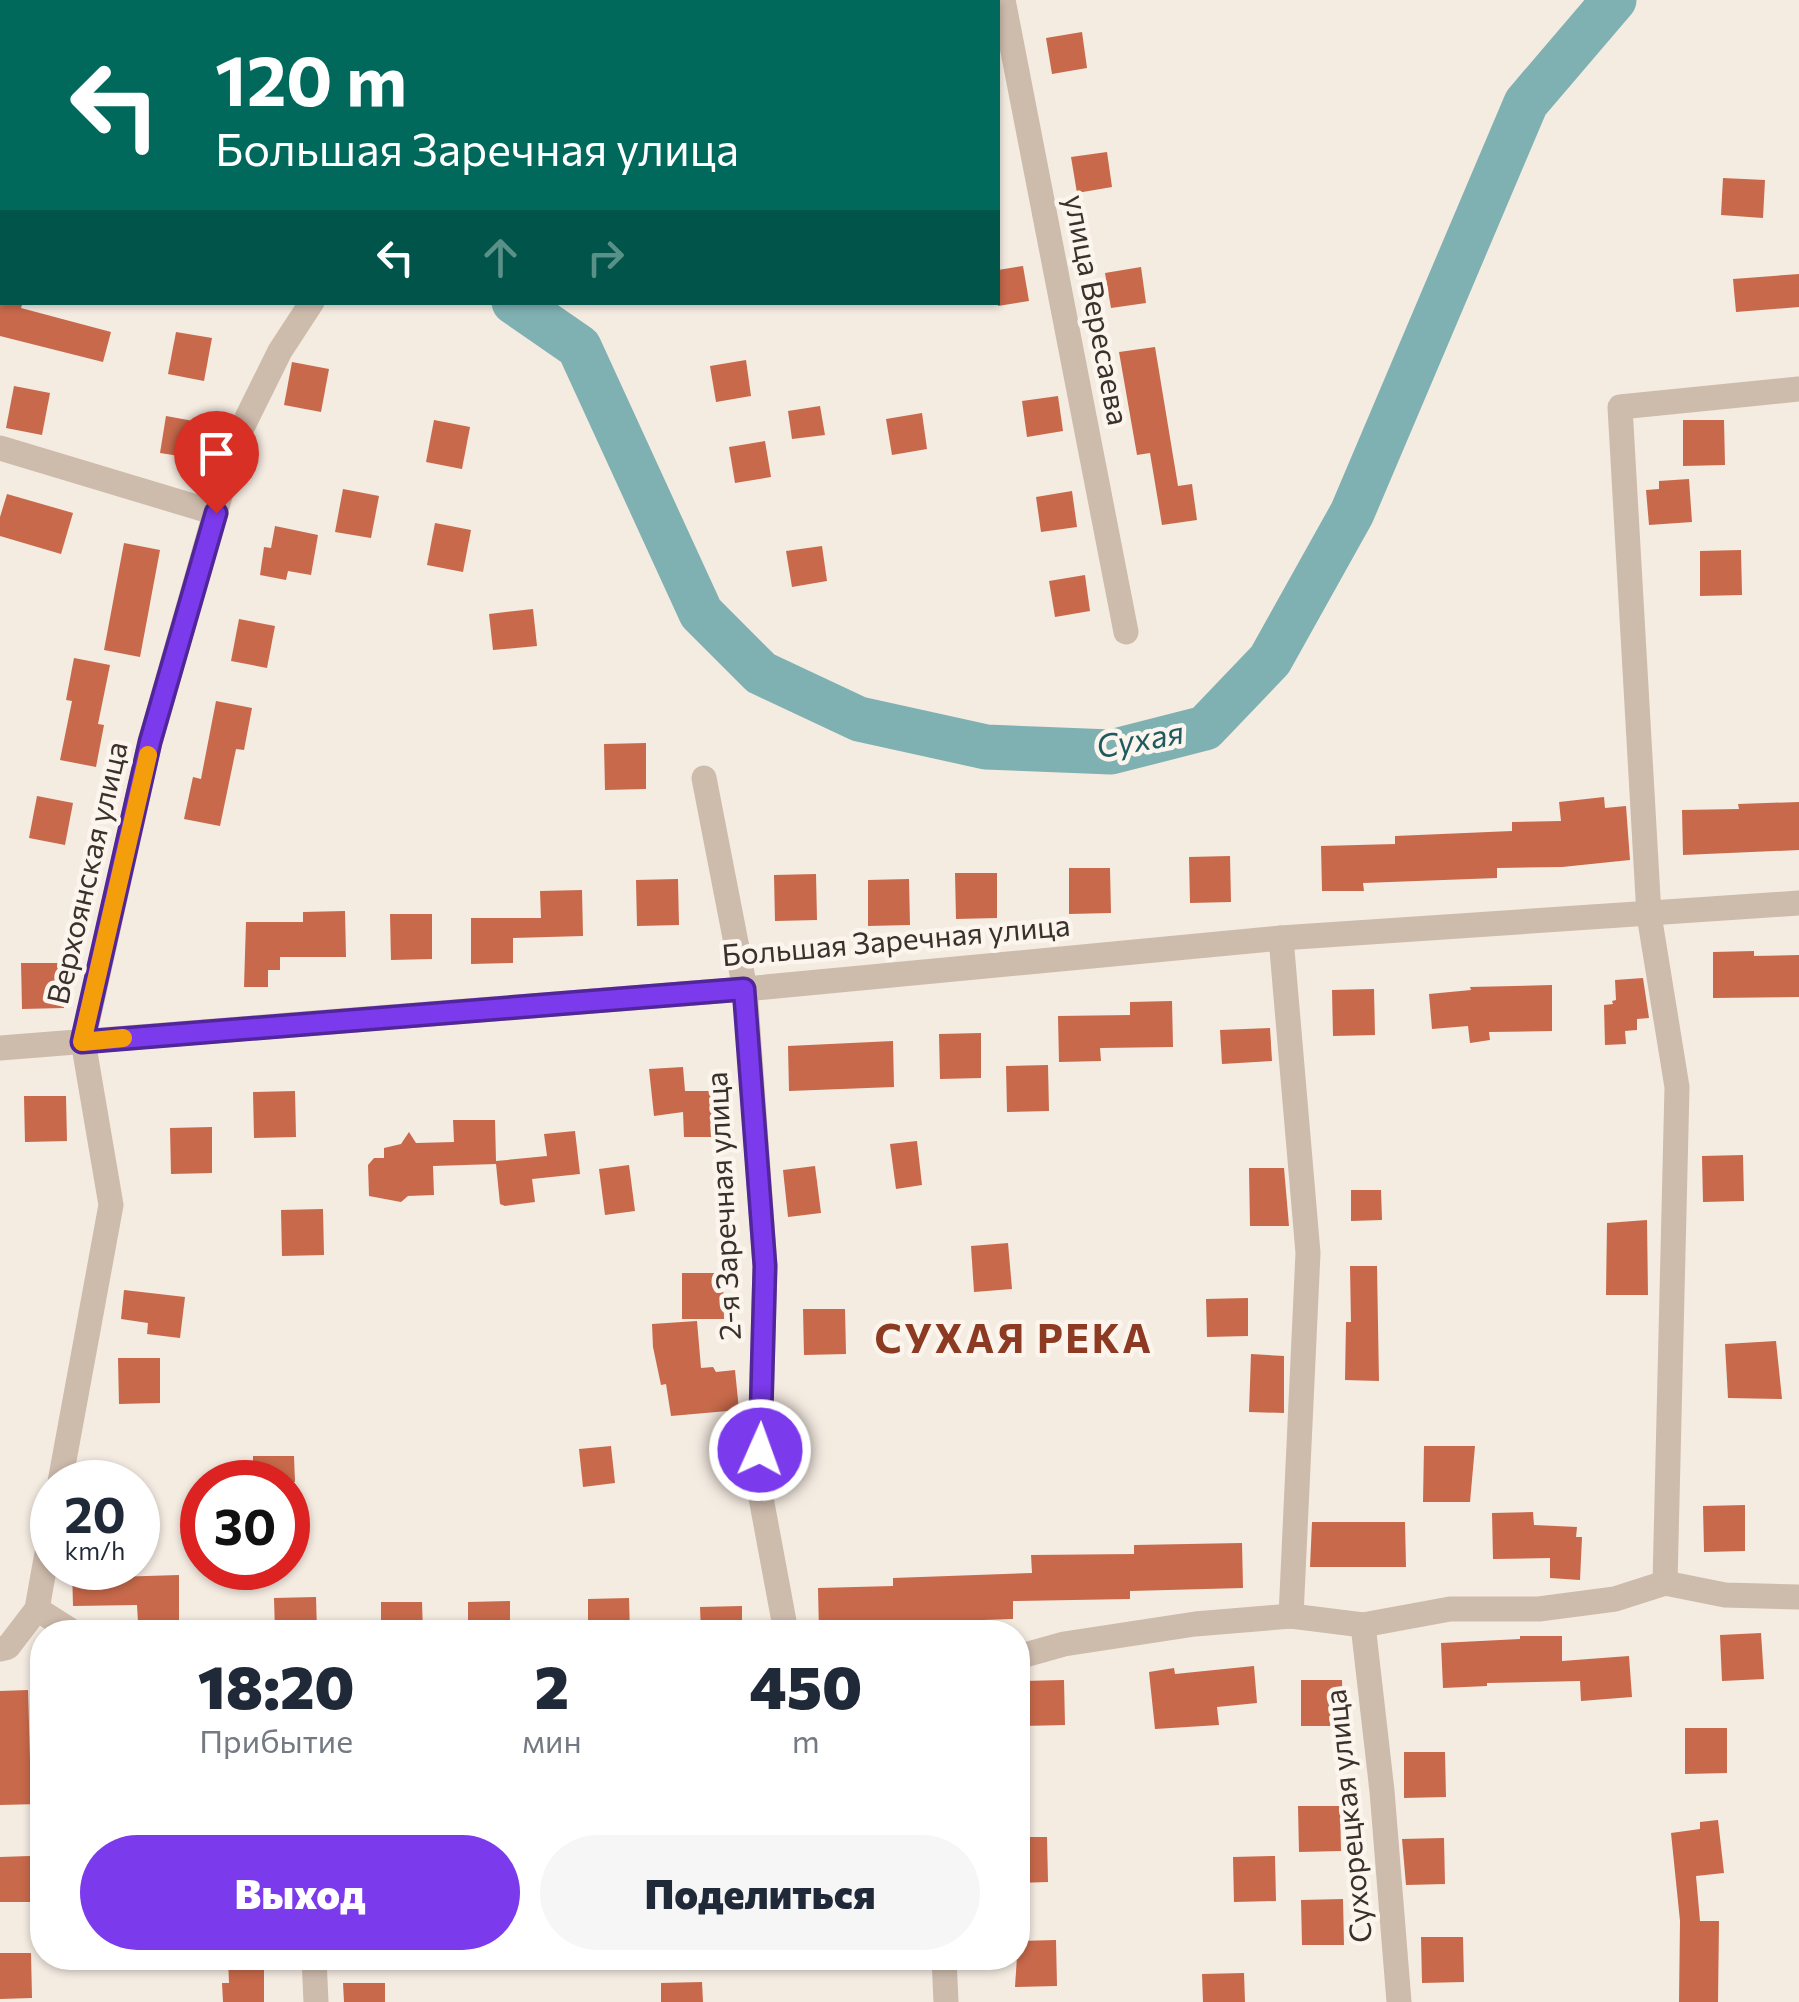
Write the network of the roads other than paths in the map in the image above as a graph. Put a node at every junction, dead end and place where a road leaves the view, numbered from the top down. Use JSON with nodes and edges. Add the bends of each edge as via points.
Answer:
{"nodes":[{"id":1,"x":1004,"y":0,"type":"edge"},
{"id":2,"x":310,"y":305,"type":"edge"},
{"id":3,"x":1799,"y":388,"type":"edge"},
{"id":4,"x":0,"y":448,"type":"edge"},
{"id":5,"x":216,"y":513,"type":"junction"},
{"id":6,"x":1126,"y":632,"type":"dead end"},
{"id":7,"x":704,"y":778,"type":"dead end"},
{"id":8,"x":1799,"y":904,"type":"edge"},
{"id":9,"x":1650,"y":916,"type":"junction"},
{"id":10,"x":1281,"y":938,"type":"junction"},
{"id":11,"x":744,"y":989,"type":"junction"},
{"id":12,"x":82,"y":1042,"type":"junction"},
{"id":13,"x":0,"y":1048,"type":"edge"},
{"id":14,"x":64,"y":1460,"type":"edge"},
{"id":15,"x":1665,"y":1583,"type":"junction"},
{"id":16,"x":40,"y":1590,"type":"edge"},
{"id":17,"x":1799,"y":1597,"type":"edge"},
{"id":18,"x":37,"y":1609,"type":"junction"},
{"id":19,"x":1291,"y":1616,"type":"junction"},
{"id":20,"x":54,"y":1620,"type":"edge"},
{"id":21,"x":784,"y":1620,"type":"edge"},
{"id":22,"x":1362,"y":1625,"type":"junction"},
{"id":23,"x":0,"y":1649,"type":"edge"},
{"id":24,"x":1030,"y":1654,"type":"edge"},
{"id":25,"x":315,"y":1970,"type":"edge"},
{"id":26,"x":945,"y":1970,"type":"edge"},
{"id":27,"x":316,"y":2002,"type":"edge"},
{"id":28,"x":946,"y":2002,"type":"edge"},
{"id":29,"x":1399,"y":2002,"type":"edge"}],
"edges":[{"from":1,"to":6,"type":"street","name":"улица Вересаева"},
{"from":2,"to":5,"type":"street","name":"Верхоянская улица","via":[[236,440]]},
{"from":3,"to":9,"type":"street","via":[[1620,407]]},
{"from":4,"to":5,"type":"street"},
{"from":5,"to":12,"type":"street","name":"Верхоянская улица","via":[[150,742]]},
{"from":7,"to":11,"type":"street","name":"2-я Заречная улица"},
{"from":8,"to":9,"type":"street","name":"Большая Заречная улица"},
{"from":9,"to":10,"type":"street","name":"Большая Заречная улица"},
{"from":9,"to":15,"type":"street","via":[[1677,1086]]},
{"from":10,"to":11,"type":"street","name":"Большая Заречная улица"},
{"from":10,"to":19,"type":"street","via":[[1308,1253]]},
{"from":11,"to":12,"type":"street","name":"Большая Заречная улица"},
{"from":11,"to":21,"type":"street","name":"2-я Заречная улица","via":[[765,1266],[759,1487]]},
{"from":12,"to":13,"type":"street","name":"Большая Заречная улица"},
{"from":12,"to":14,"type":"street","name":"Верхоянская улица","via":[[110,1205]]},
{"from":15,"to":17,"type":"street","via":[[1724,1595]]},
{"from":15,"to":22,"type":"street","via":[[1615,1599],[1450,1610]]},
{"from":16,"to":18,"type":"street"},
{"from":18,"to":20,"type":"street"},
{"from":18,"to":23,"type":"street"},
{"from":19,"to":22,"type":"street"},
{"from":19,"to":24,"type":"street","via":[[1195,1624]]},
{"from":22,"to":29,"type":"street","name":"Сухорецкая улица"},
{"from":25,"to":27,"type":"street"},
{"from":26,"to":28,"type":"street"}]}
